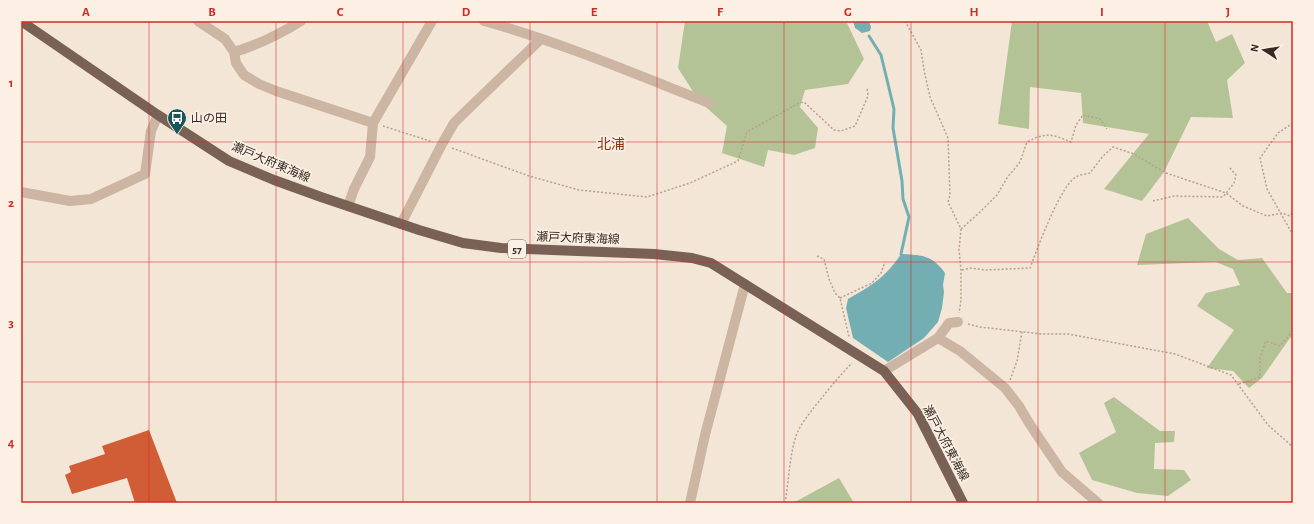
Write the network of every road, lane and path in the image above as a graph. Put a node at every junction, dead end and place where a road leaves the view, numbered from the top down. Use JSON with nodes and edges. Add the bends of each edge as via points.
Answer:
{"nodes":[{"id":1,"x":21,"y":21,"type":"edge"},
{"id":2,"x":198,"y":21,"type":"edge"},
{"id":3,"x":301,"y":21,"type":"edge"},
{"id":4,"x":432,"y":21,"type":"edge"},
{"id":5,"x":484,"y":21,"type":"edge"},
{"id":6,"x":905,"y":21,"type":"edge"},
{"id":7,"x":541,"y":39,"type":"junction"},
{"id":8,"x":234,"y":52,"type":"junction"},
{"id":9,"x":867,"y":87,"type":"dead end"},
{"id":10,"x":708,"y":103,"type":"dead end"},
{"id":11,"x":158,"y":115,"type":"junction"},
{"id":12,"x":373,"y":123,"type":"junction"},
{"id":13,"x":1293,"y":123,"type":"edge"},
{"id":14,"x":1107,"y":129,"type":"dead end"},
{"id":15,"x":442,"y":144,"type":"junction"},
{"id":16,"x":1230,"y":168,"type":"dead end"},
{"id":17,"x":21,"y":192,"type":"edge"},
{"id":18,"x":1226,"y":193,"type":"junction"},
{"id":19,"x":1153,"y":201,"type":"dead end"},
{"id":20,"x":348,"y":206,"type":"junction"},
{"id":21,"x":1293,"y":212,"type":"edge"},
{"id":22,"x":1282,"y":213,"type":"junction"},
{"id":23,"x":401,"y":224,"type":"junction"},
{"id":24,"x":961,"y":228,"type":"junction"},
{"id":25,"x":1293,"y":234,"type":"edge"},
{"id":26,"x":817,"y":256,"type":"dead end"},
{"id":27,"x":885,"y":262,"type":"dead end"},
{"id":28,"x":961,"y":270,"type":"junction"},
{"id":29,"x":745,"y":284,"type":"junction"},
{"id":30,"x":840,"y":298,"type":"junction"},
{"id":31,"x":958,"y":322,"type":"junction"},
{"id":32,"x":1022,"y":332,"type":"junction"},
{"id":33,"x":1293,"y":332,"type":"edge"},
{"id":34,"x":938,"y":338,"type":"junction"},
{"id":35,"x":850,"y":349,"type":"junction"},
{"id":36,"x":860,"y":355,"type":"junction"},
{"id":37,"x":884,"y":371,"type":"junction"},
{"id":38,"x":1239,"y":384,"type":"junction"},
{"id":39,"x":1005,"y":388,"type":"junction"},
{"id":40,"x":1293,"y":447,"type":"edge"},
{"id":41,"x":690,"y":503,"type":"edge"},
{"id":42,"x":785,"y":503,"type":"edge"},
{"id":43,"x":963,"y":503,"type":"edge"},
{"id":44,"x":1098,"y":503,"type":"edge"}],
"edges":[{"from":1,"to":11,"type":"main road","name":"瀬戸大府東海線","number":"57"},
{"from":2,"to":8,"type":"street","via":[[225,39]]},
{"from":3,"to":8,"type":"street","via":[[252,47]]},
{"from":4,"to":12,"type":"street"},
{"from":5,"to":7,"type":"street"},
{"from":6,"to":24,"type":"path","via":[[921,50],[930,97],[948,138],[948,202]]},
{"from":7,"to":10,"type":"street"},
{"from":7,"to":15,"type":"street","via":[[454,123]]},
{"from":8,"to":12,"type":"street","via":[[236,63],[244,75],[259,84]]},
{"from":9,"to":15,"type":"path","via":[[868,96],[855,126],[841,131],[834,130],[804,102],[799,103],[747,132],[738,161],[690,183],[647,197],[579,190],[529,176]]},
{"from":11,"to":17,"type":"street","via":[[151,131],[145,174],[91,200],[70,201]]},
{"from":11,"to":20,"type":"main road","name":"瀬戸大府東海線","number":"57","via":[[229,161]]},
{"from":12,"to":15,"type":"path"},
{"from":12,"to":20,"type":"street","via":[[370,157]]},
{"from":13,"to":22,"type":"path","via":[[1278,133],[1260,158],[1267,189]]},
{"from":14,"to":24,"type":"path","via":[[1100,119],[1083,116],[1076,125],[1071,142],[1055,135],[1040,135],[1027,142],[1020,162],[997,194]]},
{"from":15,"to":23,"type":"street"},
{"from":16,"to":18,"type":"path","via":[[1236,175],[1234,183]]},
{"from":18,"to":19,"type":"path","via":[[1223,197],[1174,196]]},
{"from":18,"to":22,"type":"path","via":[[1243,206],[1267,216]]},
{"from":18,"to":28,"type":"path","via":[[1166,173],[1134,154],[1113,147],[1090,173],[1077,176],[1067,187],[1056,204],[1030,268]]},
{"from":20,"to":23,"type":"main road","name":"瀬戸大府東海線","number":"57"},
{"from":21,"to":22,"type":"path","via":[[1290,216]]},
{"from":22,"to":25,"type":"path"},
{"from":23,"to":29,"type":"main road","name":"瀬戸大府東海線","number":"57","via":[[463,243],[501,248],[654,254],[692,258],[711,263]]},
{"from":24,"to":28,"type":"path"},
{"from":26,"to":30,"type":"path","via":[[824,259],[832,286]]},
{"from":27,"to":30,"type":"path","via":[[881,273],[872,283]]},
{"from":28,"to":31,"type":"path"},
{"from":29,"to":35,"type":"main road","name":"瀬戸大府東海線","number":"57"},
{"from":29,"to":41,"type":"street","via":[[705,435]]},
{"from":30,"to":35,"type":"path"},
{"from":31,"to":32,"type":"path"},
{"from":31,"to":34,"type":"street","via":[[949,323]]},
{"from":32,"to":38,"type":"path","via":[[1068,334],[1175,354],[1231,375]]},
{"from":32,"to":39,"type":"path","via":[[1017,361]]},
{"from":33,"to":38,"type":"path","via":[[1280,346],[1266,341],[1260,358],[1260,377]]},
{"from":34,"to":37,"type":"street"},
{"from":34,"to":39,"type":"street","via":[[960,351]]},
{"from":35,"to":36,"type":"main road","name":"瀬戸大府東海線","number":"57"},
{"from":36,"to":37,"type":"main road","name":"瀬戸大府東海線","number":"57"},
{"from":36,"to":42,"type":"path","via":[[832,384],[796,434]]},
{"from":37,"to":43,"type":"main road","name":"瀬戸大府東海線","number":"57","via":[[918,414]]},
{"from":38,"to":40,"type":"path","via":[[1268,425]]},
{"from":39,"to":44,"type":"street","via":[[1062,472]]}]}
